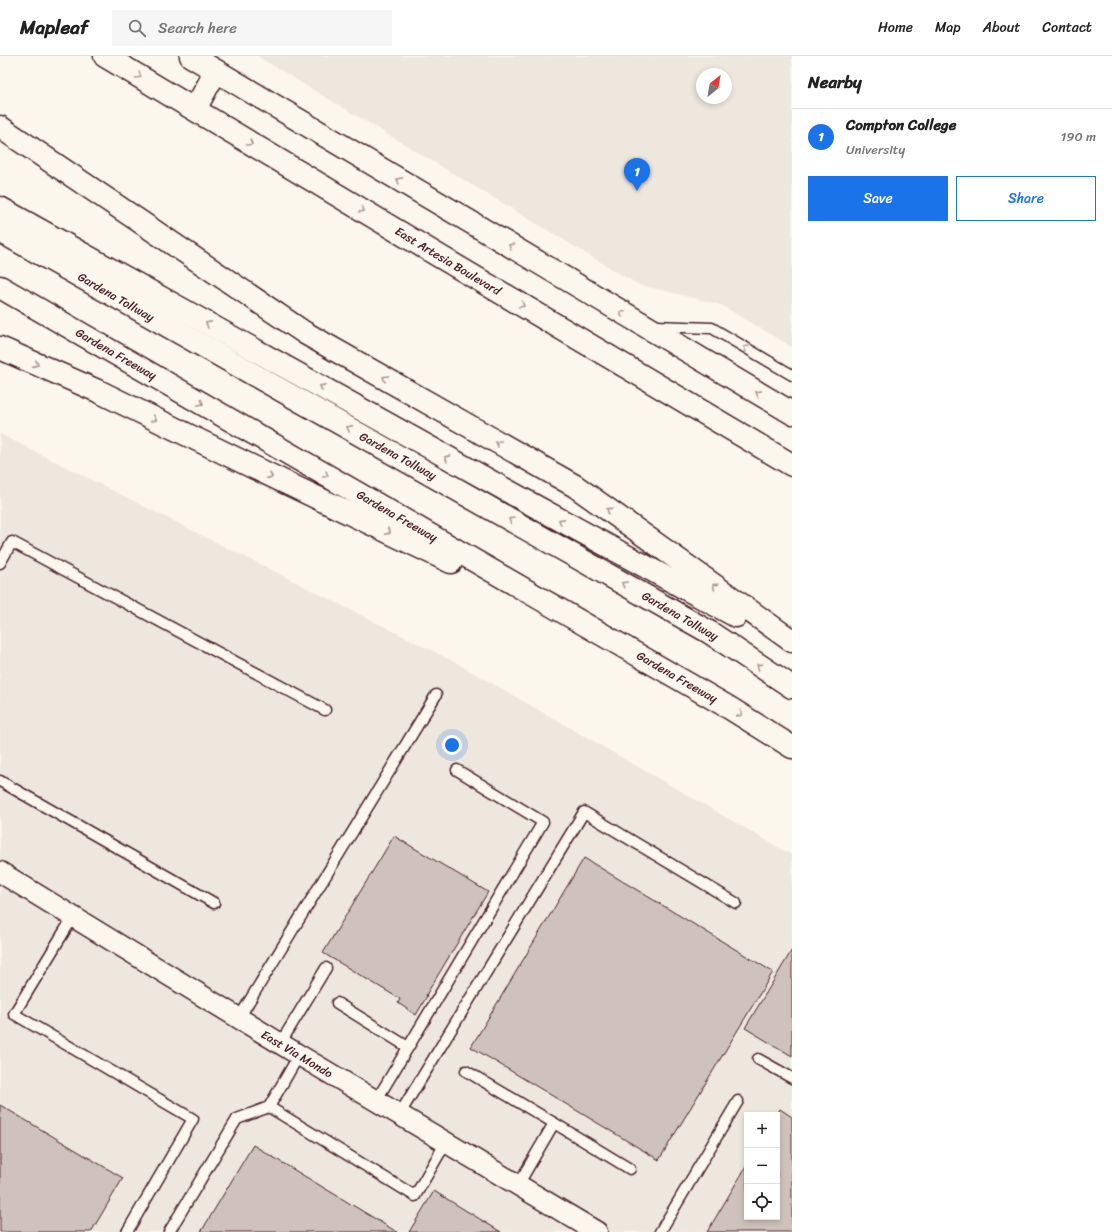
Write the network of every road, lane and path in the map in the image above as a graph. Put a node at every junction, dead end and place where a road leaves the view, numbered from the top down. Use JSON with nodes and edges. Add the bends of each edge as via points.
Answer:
{"nodes":[{"id":1,"x":105,"y":56,"type":"edge"},
{"id":2,"x":190,"y":56,"type":"edge"},
{"id":3,"x":216,"y":71,"type":"junction"},
{"id":4,"x":195,"y":109,"type":"junction"},
{"id":5,"x":0,"y":127,"type":"edge"},
{"id":6,"x":0,"y":208,"type":"edge"},
{"id":7,"x":0,"y":231,"type":"edge"},
{"id":8,"x":0,"y":287,"type":"edge"},
{"id":9,"x":0,"y":295,"type":"edge"},
{"id":10,"x":644,"y":326,"type":"junction"},
{"id":11,"x":0,"y":348,"type":"edge"},
{"id":12,"x":107,"y":349,"type":"junction"},
{"id":13,"x":792,"y":376,"type":"edge"},
{"id":14,"x":792,"y":413,"type":"edge"},
{"id":15,"x":792,"y":465,"type":"edge"},
{"id":16,"x":0,"y":563,"type":"edge"},
{"id":17,"x":609,"y":638,"type":"junction"},
{"id":18,"x":792,"y":641,"type":"edge"},
{"id":19,"x":792,"y":646,"type":"edge"},
{"id":20,"x":792,"y":687,"type":"edge"},
{"id":21,"x":436,"y":695,"type":"dead end"},
{"id":22,"x":325,"y":710,"type":"dead end"},
{"id":23,"x":792,"y":747,"type":"edge"},
{"id":24,"x":457,"y":770,"type":"dead end"},
{"id":25,"x":0,"y":781,"type":"edge"},
{"id":26,"x":0,"y":872,"type":"edge"},
{"id":27,"x":214,"y":903,"type":"dead end"},
{"id":28,"x":736,"y":903,"type":"dead end"},
{"id":29,"x":73,"y":917,"type":"junction"},
{"id":30,"x":326,"y":968,"type":"dead end"},
{"id":31,"x":337,"y":1003,"type":"dead end"},
{"id":32,"x":238,"y":1018,"type":"junction"},
{"id":33,"x":280,"y":1044,"type":"junction"},
{"id":34,"x":408,"y":1047,"type":"junction"},
{"id":35,"x":299,"y":1055,"type":"junction"},
{"id":36,"x":758,"y":1059,"type":"dead end"},
{"id":37,"x":466,"y":1071,"type":"dead end"},
{"id":38,"x":792,"y":1078,"type":"edge"},
{"id":39,"x":376,"y":1101,"type":"junction"},
{"id":40,"x":738,"y":1101,"type":"dead end"},
{"id":41,"x":269,"y":1107,"type":"junction"},
{"id":42,"x":399,"y":1115,"type":"junction"},
{"id":43,"x":554,"y":1123,"type":"junction"},
{"id":44,"x":446,"y":1142,"type":"junction"},
{"id":45,"x":630,"y":1170,"type":"dead end"},
{"id":46,"x":518,"y":1185,"type":"junction"},
{"id":47,"x":127,"y":1232,"type":"edge"},
{"id":48,"x":169,"y":1232,"type":"edge"},
{"id":49,"x":597,"y":1232,"type":"edge"},
{"id":50,"x":660,"y":1232,"type":"edge"}],
"edges":[{"from":1,"to":4,"type":"main road","name":"East Artesia Boulevard","one_way":true},
{"from":2,"to":3,"type":"main road"},
{"from":3,"to":4,"type":"main road"},
{"from":10,"to":3,"type":"main road","one_way":true},
{"from":4,"to":15,"type":"main road","name":"East Artesia Boulevard","one_way":true},
{"from":18,"to":5,"type":"main road","one_way":true,"via":[[575,486],[305,333]]},
{"from":19,"to":6,"type":"main road","one_way":true,"via":[[533,506]]},
{"from":20,"to":7,"type":"main road","name":"Gardena Tollway","one_way":true,"via":[[709,632]]},
{"from":8,"to":12,"type":"main road","name":"Gardena Freeway"},
{"from":9,"to":12,"type":"main road"},
{"from":13,"to":10,"type":"lane","one_way":true,"via":[[712,328]]},
{"from":14,"to":10,"type":"main road","one_way":true},
{"from":11,"to":17,"type":"main road","one_way":true,"via":[[100,392]]},
{"from":12,"to":17,"type":"main road","name":"Gardena Freeway","one_way":true},
{"from":16,"to":22,"type":"lane","via":[[12,542]]},
{"from":17,"to":23,"type":"main road","name":"Gardena Freeway","one_way":true},
{"from":21,"to":32,"type":"lane"},
{"from":24,"to":34,"type":"lane","via":[[543,822]]},
{"from":25,"to":27,"type":"lane"},
{"from":26,"to":29,"type":"street","name":"East Via Mondo"},
{"from":28,"to":42,"type":"lane","via":[[584,812]]},
{"from":29,"to":32,"type":"street","name":"East Via Mondo"},
{"from":29,"to":47,"type":"lane","via":[[14,1014],[193,1119]]},
{"from":30,"to":33,"type":"lane"},
{"from":31,"to":34,"type":"lane"},
{"from":32,"to":33,"type":"street","name":"East Via Mondo"},
{"from":33,"to":35,"type":"street","name":"East Via Mondo"},
{"from":34,"to":39,"type":"lane"},
{"from":35,"to":39,"type":"street","name":"East Via Mondo"},
{"from":35,"to":41,"type":"lane"},
{"from":36,"to":38,"type":"lane"},
{"from":37,"to":43,"type":"lane"},
{"from":39,"to":42,"type":"street","name":"East Via Mondo"},
{"from":40,"to":50,"type":"lane"},
{"from":41,"to":44,"type":"lane","via":[[414,1196]]},
{"from":41,"to":48,"type":"lane","via":[[237,1119]]},
{"from":42,"to":44,"type":"street","name":"East Via Mondo"},
{"from":43,"to":45,"type":"lane"},
{"from":43,"to":46,"type":"lane"},
{"from":44,"to":46,"type":"street","name":"East Via Mondo"},
{"from":46,"to":49,"type":"street","name":"East Via Mondo"}]}
